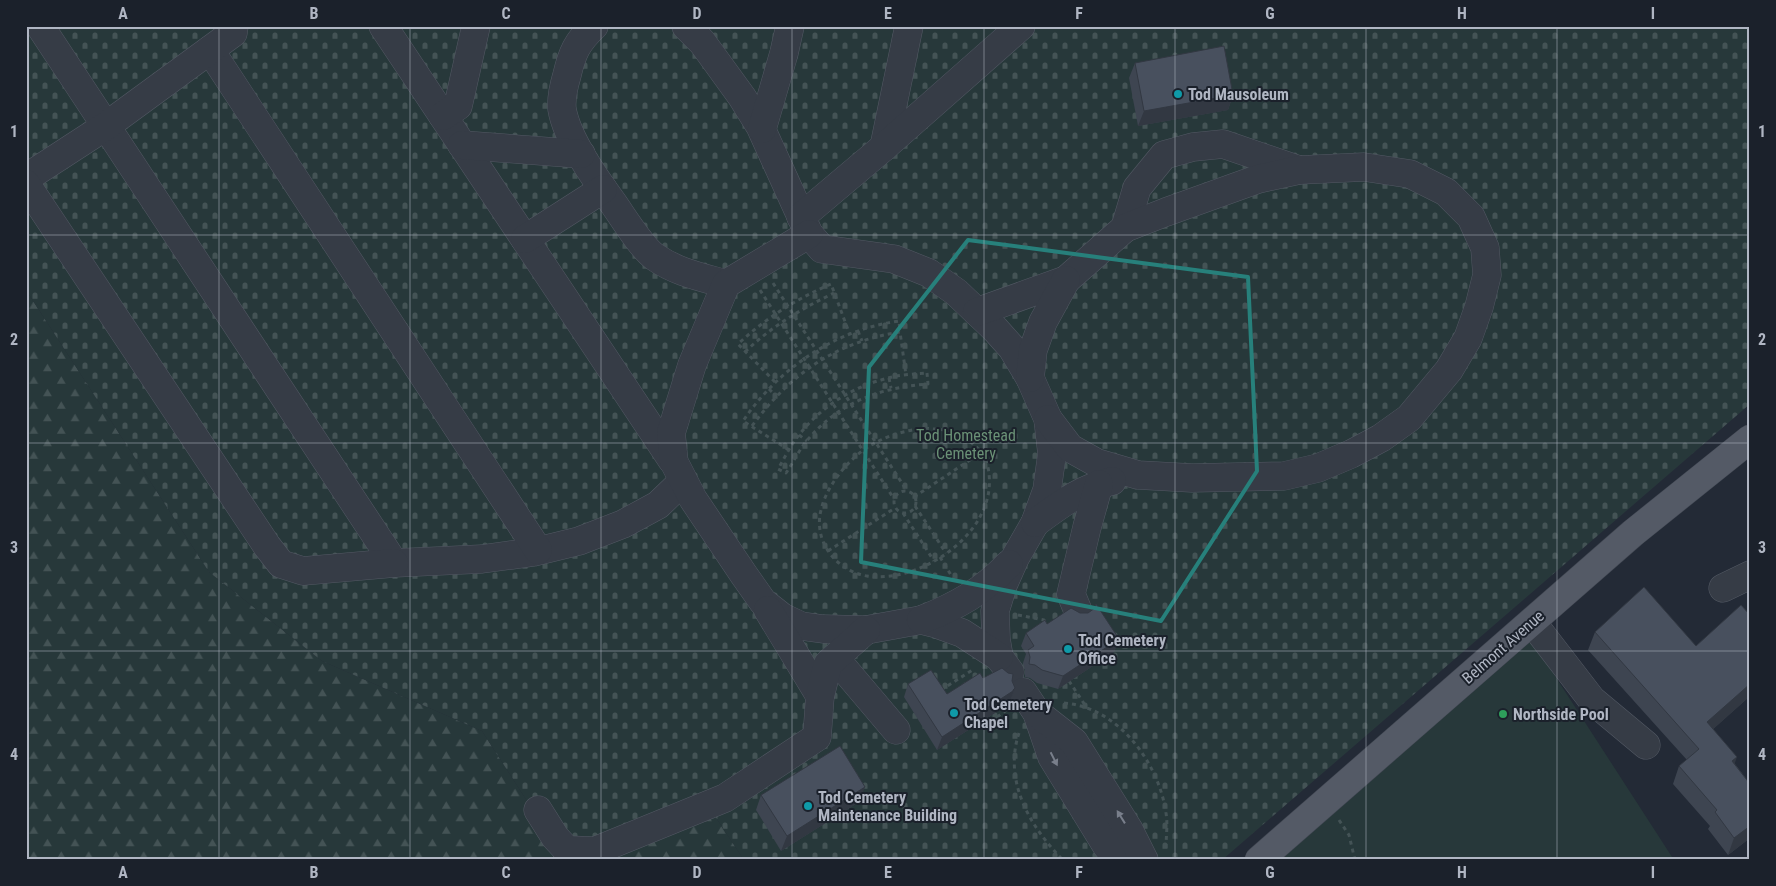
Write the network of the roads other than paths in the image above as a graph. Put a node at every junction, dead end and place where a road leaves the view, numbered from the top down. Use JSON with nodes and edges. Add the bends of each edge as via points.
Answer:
{"nodes":[{"id":1,"x":40,"y":26,"type":"edge"},
{"id":2,"x":383,"y":26,"type":"edge"},
{"id":3,"x":476,"y":26,"type":"edge"},
{"id":4,"x":577,"y":26,"type":"edge"},
{"id":5,"x":594,"y":26,"type":"edge"},
{"id":6,"x":686,"y":26,"type":"edge"},
{"id":7,"x":790,"y":26,"type":"edge"},
{"id":8,"x":909,"y":26,"type":"edge"},
{"id":9,"x":1021,"y":26,"type":"edge"},
{"id":10,"x":239,"y":28,"type":"edge"},
{"id":11,"x":210,"y":50,"type":"junction"},
{"id":12,"x":571,"y":57,"type":"junction"},
{"id":13,"x":443,"y":116,"type":"junction"},
{"id":14,"x":106,"y":126,"type":"junction"},
{"id":15,"x":762,"y":129,"type":"junction"},
{"id":16,"x":462,"y":145,"type":"junction"},
{"id":17,"x":884,"y":147,"type":"junction"},
{"id":18,"x":581,"y":154,"type":"junction"},
{"id":19,"x":1299,"y":170,"type":"junction"},
{"id":20,"x":26,"y":178,"type":"edge"},
{"id":21,"x":26,"y":184,"type":"edge"},
{"id":22,"x":603,"y":189,"type":"junction"},
{"id":23,"x":805,"y":225,"type":"junction"},
{"id":24,"x":1125,"y":228,"type":"junction"},
{"id":25,"x":525,"y":240,"type":"junction"},
{"id":26,"x":745,"y":273,"type":"junction"},
{"id":27,"x":1066,"y":280,"type":"junction"},
{"id":28,"x":977,"y":312,"type":"junction"},
{"id":29,"x":1030,"y":378,"type":"junction"},
{"id":30,"x":1048,"y":419,"type":"junction"},
{"id":31,"x":1750,"y":438,"type":"edge"},
{"id":32,"x":678,"y":472,"type":"junction"},
{"id":33,"x":1138,"y":475,"type":"junction"},
{"id":34,"x":1100,"y":484,"type":"junction"},
{"id":35,"x":1035,"y":523,"type":"junction"},
{"id":36,"x":538,"y":550,"type":"junction"},
{"id":37,"x":1015,"y":558,"type":"junction"},
{"id":38,"x":394,"y":563,"type":"junction"},
{"id":39,"x":1750,"y":576,"type":"edge"},
{"id":40,"x":1723,"y":588,"type":"dead end"},
{"id":41,"x":763,"y":602,"type":"junction"},
{"id":42,"x":1078,"y":611,"type":"edge"},
{"id":43,"x":921,"y":620,"type":"junction"},
{"id":44,"x":1532,"y":622,"type":"junction"},
{"id":45,"x":866,"y":630,"type":"junction"},
{"id":46,"x":835,"y":658,"type":"junction"},
{"id":47,"x":1018,"y":690,"type":"junction"},
{"id":48,"x":820,"y":696,"type":"junction"},
{"id":49,"x":896,"y":730,"type":"dead end"},
{"id":50,"x":1646,"y":745,"type":"dead end"},
{"id":51,"x":538,"y":810,"type":"dead end"},
{"id":52,"x":1136,"y":855,"type":"edge"},
{"id":53,"x":1259,"y":860,"type":"edge"}],
"edges":[{"from":1,"to":14,"type":"lane"},
{"from":2,"to":13,"type":"lane"},
{"from":3,"to":13,"type":"lane","via":[[458,106]]},
{"from":4,"to":12,"type":"lane"},
{"from":5,"to":12,"type":"lane","via":[[580,40]]},
{"from":6,"to":15,"type":"lane","via":[[702,42]]},
{"from":7,"to":15,"type":"lane"},
{"from":8,"to":17,"type":"lane"},
{"from":9,"to":17,"type":"lane"},
{"from":10,"to":11,"type":"lane"},
{"from":11,"to":14,"type":"lane"},
{"from":11,"to":36,"type":"lane"},
{"from":12,"to":18,"type":"lane","via":[[562,108],[567,127]]},
{"from":13,"to":16,"type":"lane"},
{"from":14,"to":20,"type":"lane"},
{"from":14,"to":38,"type":"lane"},
{"from":15,"to":23,"type":"lane"},
{"from":16,"to":18,"type":"lane"},
{"from":16,"to":25,"type":"lane"},
{"from":17,"to":23,"type":"lane"},
{"from":18,"to":22,"type":"lane"},
{"from":19,"to":24,"type":"lane","via":[[1258,178]]},
{"from":19,"to":24,"type":"lane","via":[[1223,144],[1193,147],[1164,155],[1137,188]]},
{"from":19,"to":33,"type":"lane","via":[[1364,167],[1410,174],[1446,192],[1471,217],[1484,248],[1487,275],[1468,338],[1449,370],[1409,418],[1381,438],[1318,468],[1284,476],[1192,478]]},
{"from":21,"to":38,"type":"lane","via":[[281,564],[303,571]]},
{"from":22,"to":25,"type":"lane"},
{"from":22,"to":26,"type":"lane","via":[[654,256],[680,271]]},
{"from":23,"to":26,"type":"lane"},
{"from":23,"to":28,"type":"lane","via":[[822,248],[894,259],[929,273]]},
{"from":24,"to":27,"type":"lane"},
{"from":25,"to":32,"type":"lane"},
{"from":26,"to":32,"type":"lane","via":[[692,365],[671,433]]},
{"from":27,"to":28,"type":"lane"},
{"from":27,"to":29,"type":"lane","via":[[1043,322],[1033,350]]},
{"from":28,"to":29,"type":"lane","via":[[1012,348]]},
{"from":29,"to":30,"type":"lane"},
{"from":30,"to":33,"type":"lane","via":[[1070,448],[1097,463]]},
{"from":30,"to":35,"type":"lane","via":[[1052,454],[1047,490]]},
{"from":31,"to":44,"type":"main road","name":"Belmont Avenue","via":[[1633,533]]},
{"from":32,"to":36,"type":"lane","via":[[658,505],[623,524],[579,541]]},
{"from":32,"to":41,"type":"lane"},
{"from":33,"to":34,"type":"lane"},
{"from":34,"to":35,"type":"lane","via":[[1067,499]]},
{"from":34,"to":42,"type":"lane","via":[[1071,594]]},
{"from":35,"to":37,"type":"lane"},
{"from":36,"to":38,"type":"lane","via":[[482,559]]},
{"from":37,"to":43,"type":"lane","via":[[982,589],[952,608]]},
{"from":37,"to":47,"type":"lane","via":[[995,612],[996,639]]},
{"from":39,"to":40,"type":"lane"},
{"from":41,"to":45,"type":"lane","via":[[782,617],[801,626]]},
{"from":41,"to":48,"type":"lane"},
{"from":43,"to":45,"type":"lane"},
{"from":43,"to":47,"type":"lane","via":[[962,633]]},
{"from":44,"to":50,"type":"lane","via":[[1592,700]]},
{"from":44,"to":53,"type":"main road","name":"Belmont Avenue"},
{"from":45,"to":46,"type":"lane"},
{"from":46,"to":48,"type":"lane","via":[[828,664]]},
{"from":46,"to":49,"type":"lane"},
{"from":47,"to":52,"type":"lane","via":[[1074,742]]},
{"from":48,"to":51,"type":"lane","via":[[817,737],[725,798],[595,851],[567,850]]}]}
